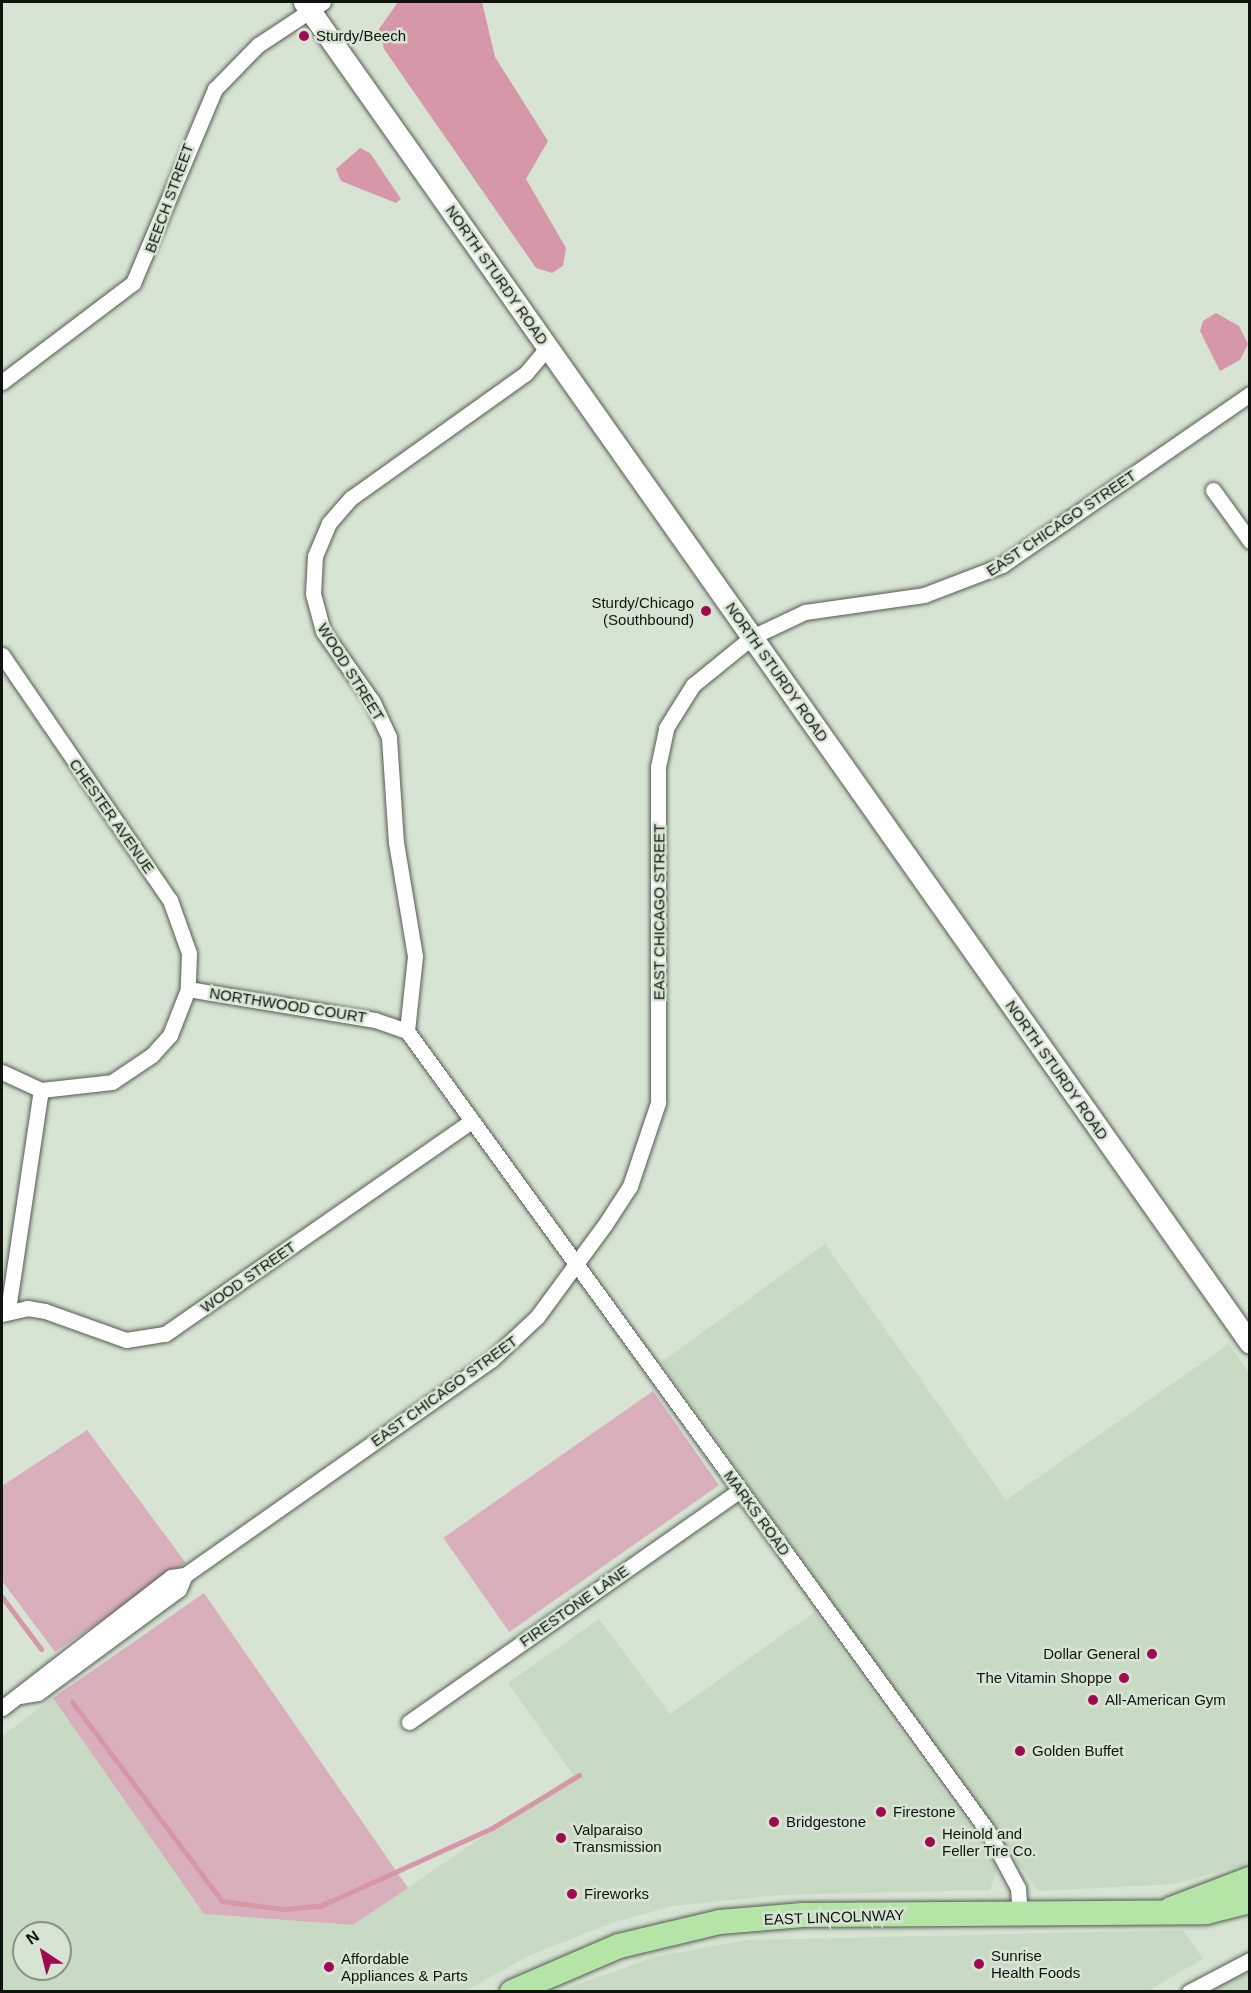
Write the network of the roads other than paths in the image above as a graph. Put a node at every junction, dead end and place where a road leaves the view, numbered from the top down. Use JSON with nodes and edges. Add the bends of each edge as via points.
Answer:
{"nodes":[{"id":1,"x":312,"y":4,"type":"edge"},
{"id":2,"x":548,"y":347,"type":"junction"},
{"id":3,"x":2,"y":382,"type":"edge"},
{"id":4,"x":1250,"y":394,"type":"edge"},
{"id":5,"x":1213,"y":490,"type":"dead end"},
{"id":6,"x":1250,"y":541,"type":"edge"},
{"id":7,"x":752,"y":637,"type":"junction"},
{"id":8,"x":2,"y":655,"type":"edge"},
{"id":9,"x":188,"y":989,"type":"junction"},
{"id":10,"x":407,"y":1031,"type":"junction"},
{"id":11,"x":2,"y":1072,"type":"edge"},
{"id":12,"x":41,"y":1090,"type":"junction"},
{"id":13,"x":471,"y":1121,"type":"junction"},
{"id":14,"x":574,"y":1263,"type":"junction"},
{"id":15,"x":5,"y":1312,"type":"edge"},
{"id":16,"x":1250,"y":1343,"type":"edge"},
{"id":17,"x":740,"y":1490,"type":"junction"},
{"id":18,"x":2,"y":1708,"type":"edge"},
{"id":19,"x":409,"y":1722,"type":"dead end"},
{"id":20,"x":1250,"y":1879,"type":"edge"},
{"id":21,"x":1250,"y":1900,"type":"edge"},
{"id":22,"x":1168,"y":1910,"type":"junction"},
{"id":23,"x":1020,"y":1914,"type":"junction"},
{"id":24,"x":1250,"y":1960,"type":"edge"},
{"id":25,"x":512,"y":1992,"type":"edge"},
{"id":26,"x":1189,"y":1992,"type":"edge"}],
"edges":[{"from":1,"to":2,"type":"street","name":"NORTH STURDY ROAD"},
{"from":1,"to":3,"type":"street","name":"BEECH STREET","via":[[258,45],[215,89],[133,283]]},
{"from":2,"to":7,"type":"street","name":"NORTH STURDY ROAD"},
{"from":2,"to":10,"type":"street","name":"WOOD STREET","via":[[526,373],[351,498],[328,523],[315,556],[313,594],[323,631],[372,701],[389,737],[396,843],[415,956]]},
{"from":4,"to":7,"type":"street","name":"EAST CHICAGO STREET","via":[[1002,565],[972,581],[924,595],[826,606]]},
{"from":5,"to":6,"type":"street"},
{"from":7,"to":14,"type":"street","name":"EAST CHICAGO STREET","via":[[693,685],[676,707],[660,749],[658,1100],[630,1186]]},
{"from":7,"to":16,"type":"street","name":"NORTH STURDY ROAD"},
{"from":8,"to":9,"type":"street","name":"CHESTER AVENUE","via":[[170,900],[189,953]]},
{"from":9,"to":10,"type":"street","name":"NORTHWOOD COURT","via":[[375,1020]]},
{"from":9,"to":12,"type":"street","name":"NORTHWOOD COURT","via":[[171,1035],[133,1070],[89,1088]]},
{"from":10,"to":13,"type":"street"},
{"from":11,"to":12,"type":"street"},
{"from":12,"to":15,"type":"street"},
{"from":13,"to":14,"type":"street","name":"MARKS ROAD"},
{"from":13,"to":15,"type":"street","name":"WOOD STREET","via":[[165,1334],[126,1340],[45,1311]]},
{"from":14,"to":17,"type":"street","name":"MARKS ROAD"},
{"from":14,"to":18,"type":"street","name":"EAST CHICAGO STREET","via":[[537,1317],[491,1360],[185,1575],[171,1577],[30,1681],[19,1696]]},
{"from":17,"to":19,"type":"street","name":"FIRESTONE LANE"},
{"from":17,"to":23,"type":"street","name":"MARKS ROAD","via":[[987,1830],[1018,1888]]},
{"from":20,"to":22,"type":"main road","name":"EAST LINCOLNWAY"},
{"from":21,"to":22,"type":"main road","name":"EAST LINCOLNWAY","via":[[1206,1912]]},
{"from":22,"to":23,"type":"main road","name":"EAST LINCOLNWAY"},
{"from":23,"to":25,"type":"main road","name":"EAST LINCOLNWAY","via":[[802,1915],[713,1923],[619,1946]]},
{"from":24,"to":26,"type":"street"}]}
